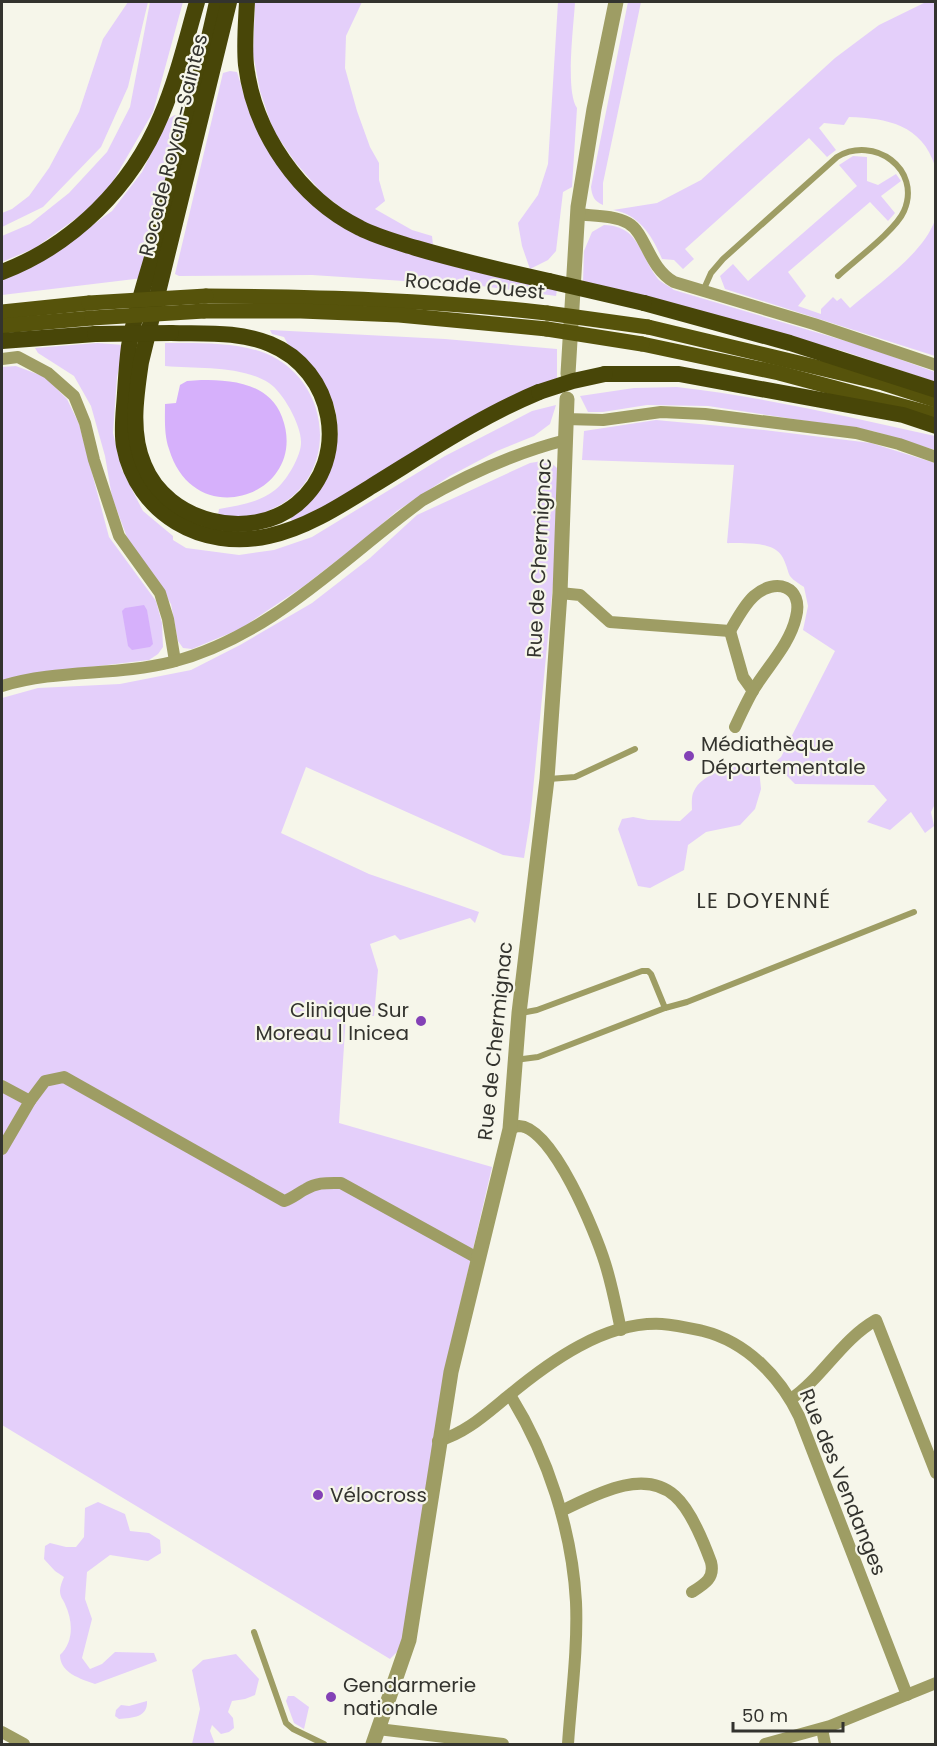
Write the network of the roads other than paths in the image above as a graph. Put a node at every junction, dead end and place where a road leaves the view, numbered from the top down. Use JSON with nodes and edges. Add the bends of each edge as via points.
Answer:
{"nodes":[{"id":1,"x":197,"y":2,"type":"edge"},
{"id":2,"x":217,"y":2,"type":"edge"},
{"id":3,"x":229,"y":2,"type":"edge"},
{"id":4,"x":247,"y":2,"type":"edge"},
{"id":5,"x":616,"y":2,"type":"edge"},
{"id":6,"x":577,"y":214,"type":"junction"},
{"id":7,"x":2,"y":272,"type":"edge"},
{"id":8,"x":838,"y":276,"type":"dead end"},
{"id":9,"x":703,"y":291,"type":"junction"},
{"id":10,"x":205,"y":304,"type":"junction"},
{"id":11,"x":2,"y":312,"type":"edge"},
{"id":12,"x":92,"y":318,"type":"junction"},
{"id":13,"x":2,"y":326,"type":"edge"},
{"id":14,"x":2,"y":341,"type":"edge"},
{"id":15,"x":2,"y":359,"type":"edge"},
{"id":16,"x":936,"y":364,"type":"edge"},
{"id":17,"x":568,"y":374,"type":"dead end"},
{"id":18,"x":936,"y":390,"type":"edge"},
{"id":19,"x":567,"y":399,"type":"dead end"},
{"id":20,"x":936,"y":400,"type":"edge"},
{"id":21,"x":936,"y":415,"type":"edge"},
{"id":22,"x":566,"y":419,"type":"junction"},
{"id":23,"x":936,"y":426,"type":"edge"},
{"id":24,"x":566,"y":440,"type":"junction"},
{"id":25,"x":936,"y":457,"type":"edge"},
{"id":26,"x":560,"y":593,"type":"junction"},
{"id":27,"x":730,"y":631,"type":"junction"},
{"id":28,"x":175,"y":661,"type":"junction"},
{"id":29,"x":2,"y":686,"type":"edge"},
{"id":30,"x":753,"y":691,"type":"junction"},
{"id":31,"x":735,"y":727,"type":"dead end"},
{"id":32,"x":635,"y":749,"type":"dead end"},
{"id":33,"x":547,"y":779,"type":"junction"},
{"id":34,"x":914,"y":912,"type":"dead end"},
{"id":35,"x":665,"y":1008,"type":"junction"},
{"id":36,"x":519,"y":1013,"type":"junction"},
{"id":37,"x":514,"y":1060,"type":"junction"},
{"id":38,"x":2,"y":1086,"type":"edge"},
{"id":39,"x":30,"y":1101,"type":"junction"},
{"id":40,"x":510,"y":1129,"type":"junction"},
{"id":41,"x":2,"y":1149,"type":"edge"},
{"id":42,"x":479,"y":1259,"type":"junction"},
{"id":43,"x":621,"y":1330,"type":"junction"},
{"id":44,"x":510,"y":1395,"type":"junction"},
{"id":45,"x":791,"y":1399,"type":"junction"},
{"id":46,"x":438,"y":1441,"type":"junction"},
{"id":47,"x":936,"y":1473,"type":"edge"},
{"id":48,"x":561,"y":1511,"type":"junction"},
{"id":49,"x":692,"y":1592,"type":"dead end"},
{"id":50,"x":254,"y":1632,"type":"dead end"},
{"id":51,"x":935,"y":1686,"type":"edge"},
{"id":52,"x":907,"y":1695,"type":"junction"},
{"id":53,"x":378,"y":1729,"type":"junction"},
{"id":54,"x":822,"y":1729,"type":"junction"},
{"id":55,"x":2,"y":1732,"type":"edge"},
{"id":56,"x":24,"y":1744,"type":"edge"},
{"id":57,"x":324,"y":1744,"type":"edge"},
{"id":58,"x":373,"y":1744,"type":"edge"},
{"id":59,"x":503,"y":1744,"type":"edge"},
{"id":60,"x":568,"y":1744,"type":"edge"},
{"id":61,"x":765,"y":1744,"type":"edge"},
{"id":62,"x":825,"y":1744,"type":"edge"}],
"edges":[{"from":1,"to":7,"type":"highway","via":[[165,107],[138,162],[108,200],[79,227],[43,252]]},
{"from":2,"to":23,"type":"highway","name":"Rocade Royan-Saintes","bridge":true,"via":[[129,345],[124,446],[140,490],[163,513],[196,532],[228,539],[286,532],[320,517],[493,414],[539,392],[605,374],[679,374],[903,416]]},
{"from":3,"to":12,"type":"highway","name":"Rocade Royan-Saintes","bridge":true,"via":[[156,298],[141,362],[136,394],[138,446],[149,478],[160,492],[195,516],[217,522],[238,525],[281,514],[296,505],[316,481],[328,453],[330,420],[320,390],[296,360],[252,338],[219,334]]},
{"from":4,"to":18,"type":"highway","bridge":true,"via":[[246,65],[264,128],[313,195],[359,228],[463,262],[644,303],[790,343]]},
{"from":5,"to":6,"type":"street"},
{"from":6,"to":9,"type":"street","via":[[628,223],[638,232],[662,273],[674,282]]},
{"from":6,"to":17,"type":"street"},
{"from":8,"to":9,"type":"lane","via":[[904,212],[907,193],[902,175],[890,157],[878,152],[856,149],[837,157],[723,259]]},
{"from":9,"to":16,"type":"street"},
{"from":10,"to":12,"type":"main road","name":"Rocade Ouest","bridge":true},
{"from":10,"to":20,"type":"main road","name":"Rocade Ouest","bridge":true,"via":[[342,297],[547,313],[648,327],[883,383]]},
{"from":10,"to":21,"type":"main road","name":"Rocade Ouest","bridge":true,"via":[[399,315],[547,329],[779,373]]},
{"from":11,"to":12,"type":"main road","name":"Rocade Ouest"},
{"from":12,"to":13,"type":"main road","name":"Rocade Ouest"},
{"from":12,"to":14,"type":"highway","name":"Rocade Royan-Saintes"},
{"from":15,"to":28,"type":"street","via":[[18,357],[48,373],[74,396],[118,536],[160,593]]},
{"from":19,"to":22,"type":"street","name":"Rue de Chermignac"},
{"from":22,"to":24,"type":"street","name":"Rue de Chermignac"},
{"from":22,"to":25,"type":"street","via":[[603,420],[661,412],[705,414],[856,433]]},
{"from":24,"to":26,"type":"street","name":"Rue de Chermignac"},
{"from":24,"to":28,"type":"street","via":[[511,457],[446,487],[398,518],[284,608],[220,644]]},
{"from":26,"to":27,"type":"street","via":[[580,595],[610,622]]},
{"from":26,"to":33,"type":"street","name":"Rue de Chermignac"},
{"from":27,"to":30,"type":"street","via":[[743,677]]},
{"from":27,"to":30,"type":"street","via":[[761,591],[784,586],[795,595],[797,615],[793,627]]},
{"from":28,"to":29,"type":"street"},
{"from":30,"to":31,"type":"street"},
{"from":32,"to":33,"type":"lane","via":[[574,777]]},
{"from":33,"to":36,"type":"street","name":"Rue de Chermignac"},
{"from":34,"to":35,"type":"lane"},
{"from":35,"to":36,"type":"lane","via":[[651,974],[642,971]]},
{"from":35,"to":37,"type":"lane","via":[[538,1057]]},
{"from":36,"to":37,"type":"street","name":"Rue de Chermignac"},
{"from":37,"to":40,"type":"street","name":"Rue de Chermignac"},
{"from":38,"to":39,"type":"street"},
{"from":39,"to":41,"type":"street"},
{"from":39,"to":42,"type":"street","via":[[45,1081],[64,1077],[284,1201],[320,1183],[340,1183]]},
{"from":40,"to":42,"type":"street","name":"Rue de Chermignac"},
{"from":40,"to":43,"type":"street","via":[[518,1126],[534,1133],[570,1180],[599,1245]]},
{"from":42,"to":46,"type":"street","name":"Rue de Chermignac"},
{"from":43,"to":44,"type":"street","name":"Rue des Vendanges","via":[[566,1354]]},
{"from":43,"to":45,"type":"street","name":"Rue des Vendanges","via":[[661,1324],[712,1333],[753,1357]]},
{"from":44,"to":46,"type":"street","name":"Rue des Vendanges","via":[[468,1428]]},
{"from":44,"to":48,"type":"street","via":[[544,1462]]},
{"from":45,"to":47,"type":"street","via":[[855,1333],[876,1320]]},
{"from":45,"to":52,"type":"street","name":"Rue des Vendanges"},
{"from":46,"to":53,"type":"street","name":"Rue de Chermignac","via":[[409,1640]]},
{"from":48,"to":49,"type":"street","via":[[623,1486],[639,1484],[666,1490],[682,1503],[713,1569],[709,1581]]},
{"from":48,"to":60,"type":"street","via":[[576,1604]]},
{"from":50,"to":57,"type":"lane","via":[[286,1723]]},
{"from":51,"to":52,"type":"street"},
{"from":52,"to":54,"type":"street"},
{"from":53,"to":58,"type":"street","name":"Rue de Chermignac"},
{"from":53,"to":59,"type":"street"},
{"from":54,"to":61,"type":"street"},
{"from":54,"to":62,"type":"street"},
{"from":55,"to":56,"type":"street"}]}
